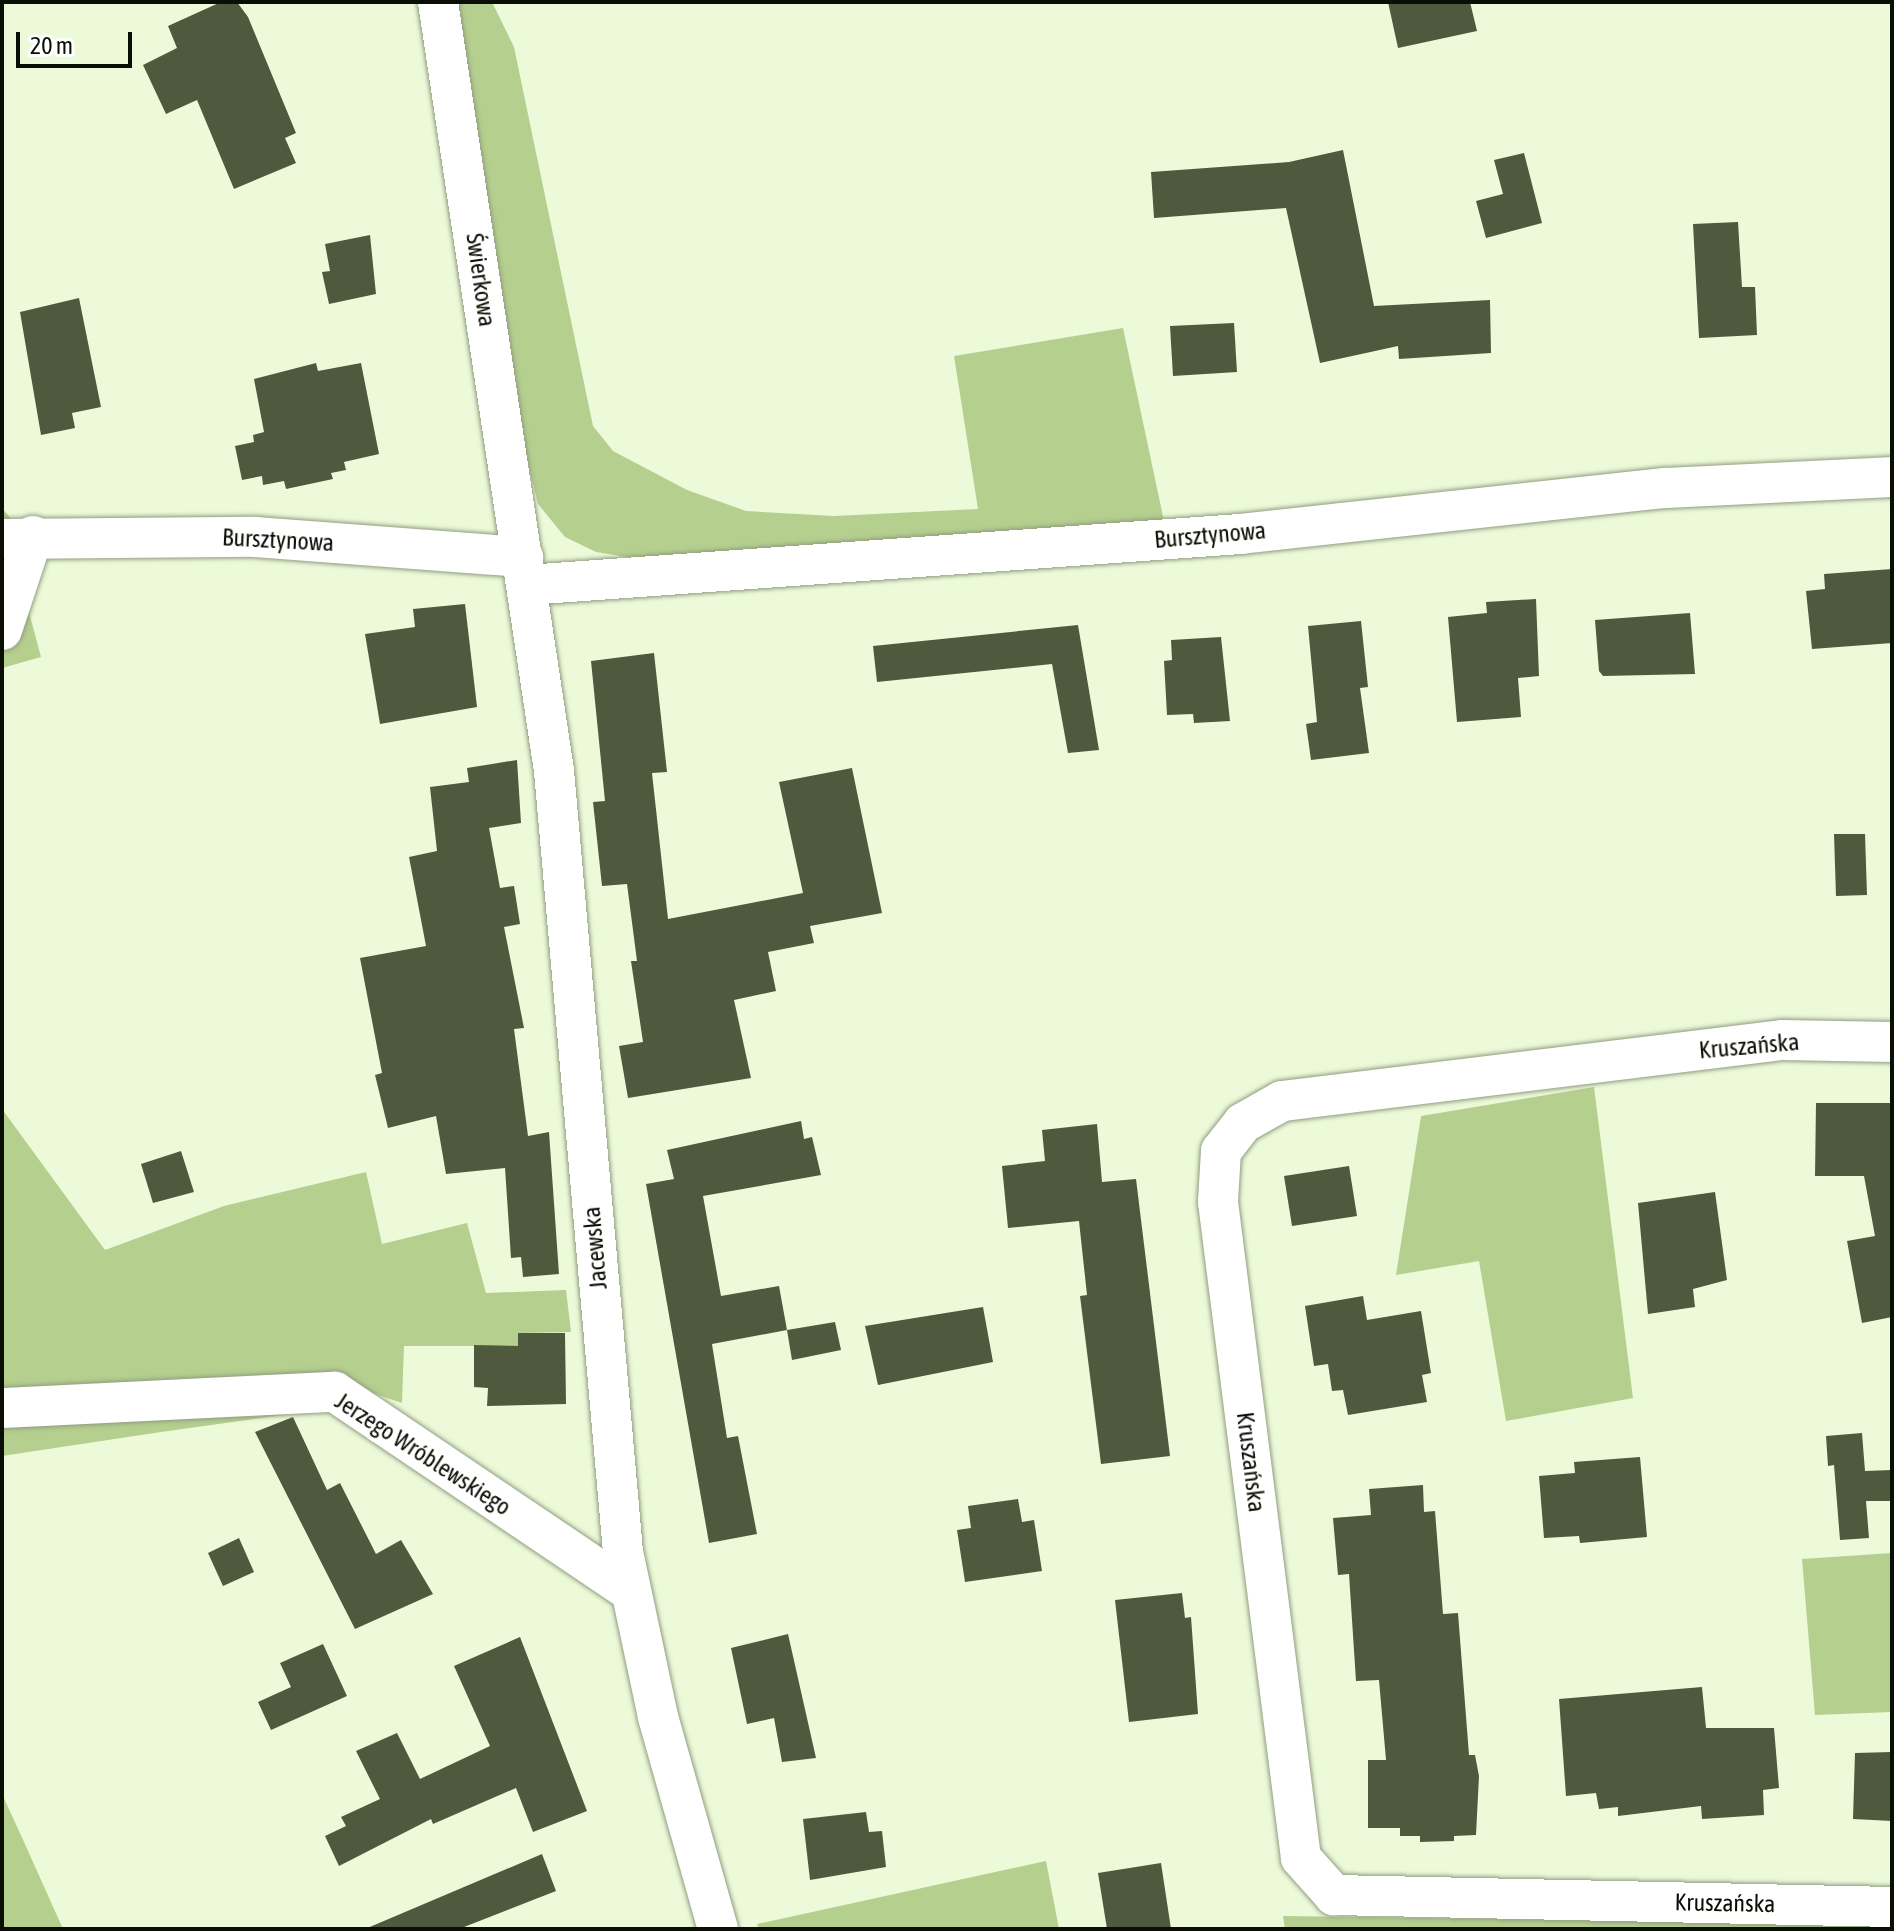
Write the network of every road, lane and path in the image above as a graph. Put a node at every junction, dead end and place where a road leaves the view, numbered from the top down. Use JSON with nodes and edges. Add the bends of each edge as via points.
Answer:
{"nodes":[{"id":1,"x":438,"y":2,"type":"edge"},
{"id":2,"x":1892,"y":477,"type":"edge"},
{"id":3,"x":17,"y":538,"type":"edge"},
{"id":4,"x":525,"y":571,"type":"junction"},
{"id":5,"x":2,"y":630,"type":"edge"},
{"id":6,"x":1892,"y":1042,"type":"edge"},
{"id":7,"x":2,"y":1408,"type":"edge"},
{"id":8,"x":629,"y":1590,"type":"junction"},
{"id":9,"x":1892,"y":1907,"type":"edge"},
{"id":10,"x":718,"y":1929,"type":"edge"}],
"edges":[{"from":1,"to":4,"type":"street","name":"Świerkowa"},
{"from":2,"to":4,"type":"street","name":"Bursztynowa","via":[[1666,488],[1240,534]]},
{"from":3,"to":4,"type":"street","name":"Bursztynowa","via":[[255,537]]},
{"from":3,"to":5,"type":"street","name":"Bursztynowa"},
{"from":4,"to":8,"type":"street","name":"Jacewska","via":[[555,786],[612,1471]]},
{"from":6,"to":9,"type":"street","name":"Kruszańska","via":[[1782,1040],[1282,1101],[1243,1123],[1221,1151],[1218,1202],[1301,1858],[1334,1895]]},
{"from":7,"to":8,"type":"street","name":"Jerzego Wróblewskiego","via":[[335,1392]]},
{"from":8,"to":10,"type":"street","name":"Jacewska","via":[[685,1822]]}]}
